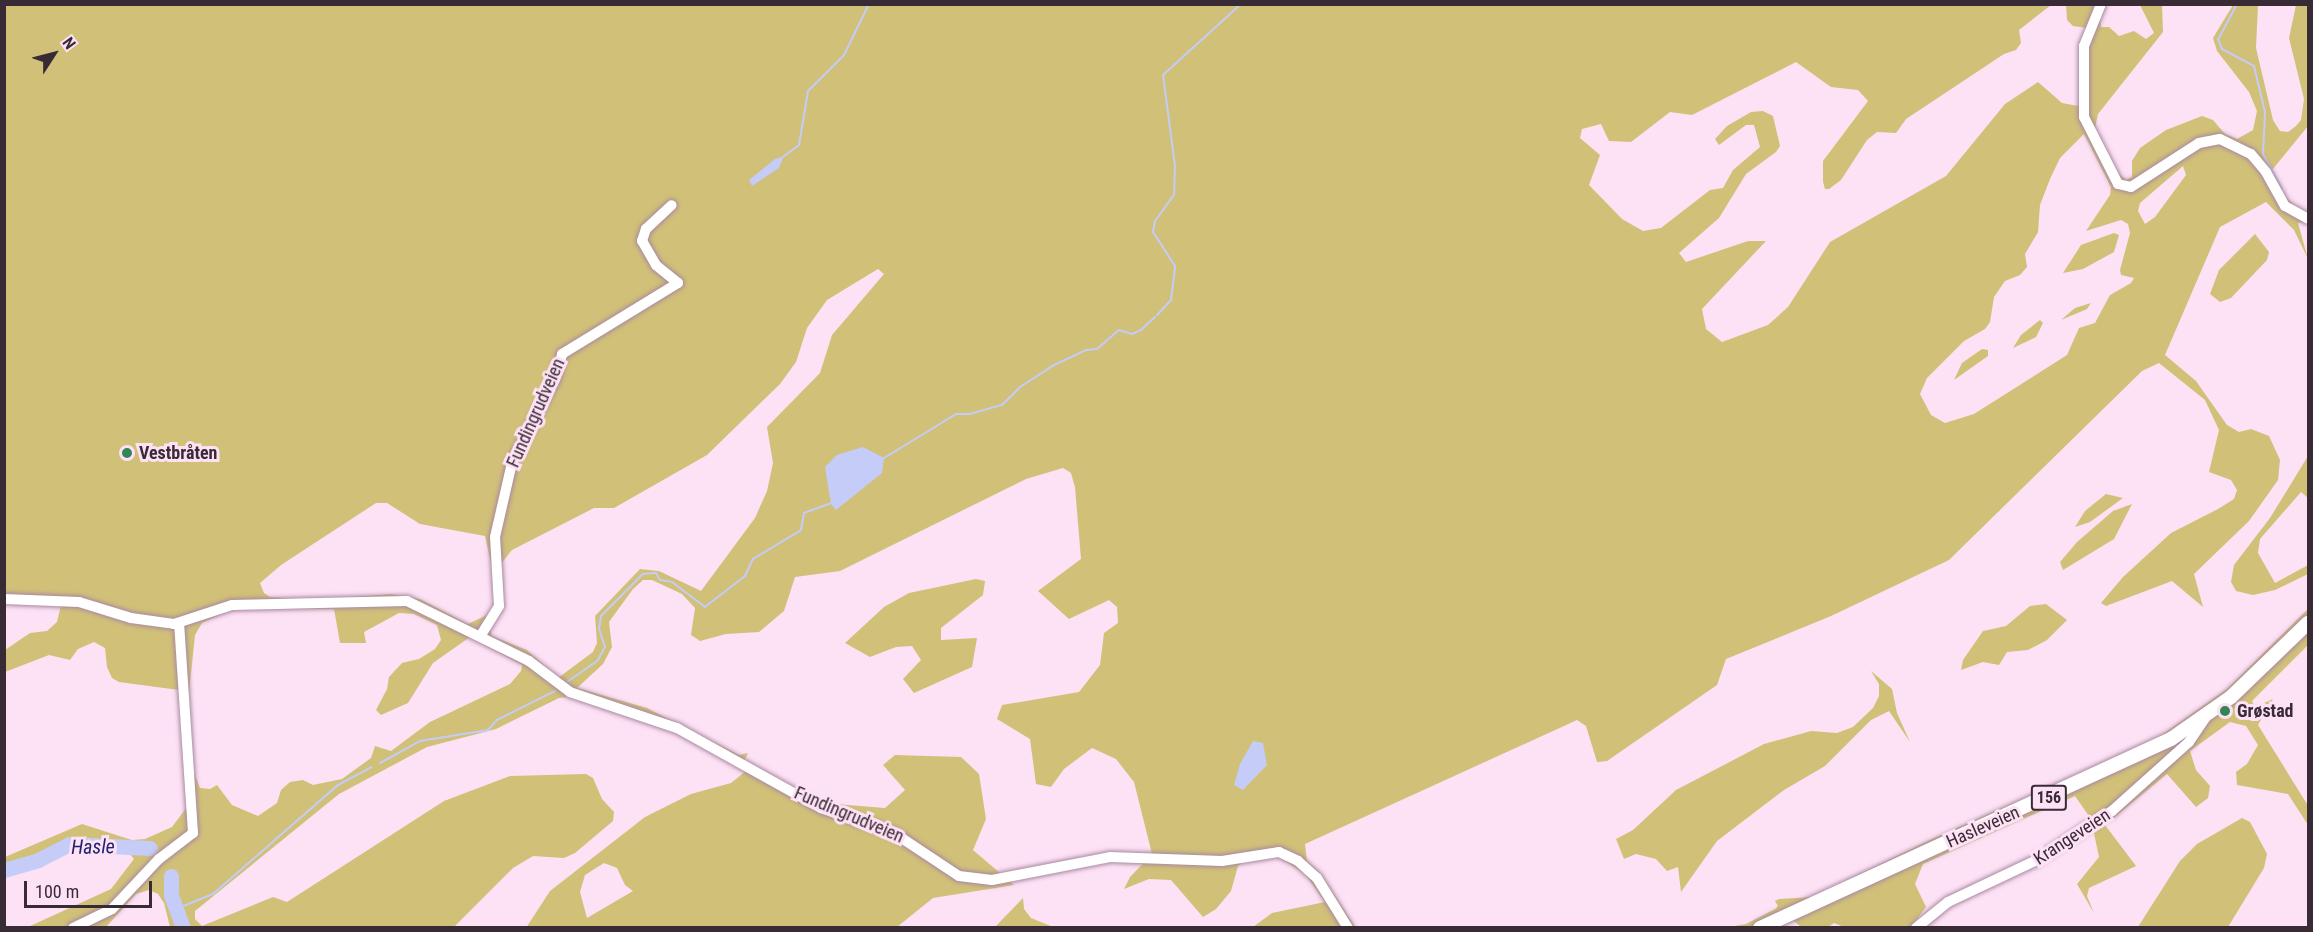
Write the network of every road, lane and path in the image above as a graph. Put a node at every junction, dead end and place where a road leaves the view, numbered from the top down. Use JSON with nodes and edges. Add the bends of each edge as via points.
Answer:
{"nodes":[{"id":1,"x":2101,"y":4,"type":"edge"},
{"id":2,"x":672,"y":205,"type":"dead end"},
{"id":3,"x":2308,"y":219,"type":"edge"},
{"id":4,"x":4,"y":598,"type":"edge"},
{"id":5,"x":179,"y":623,"type":"junction"},
{"id":6,"x":2308,"y":623,"type":"edge"},
{"id":7,"x":481,"y":635,"type":"junction"},
{"id":8,"x":2206,"y":717,"type":"junction"},
{"id":9,"x":73,"y":927,"type":"edge"},
{"id":10,"x":1348,"y":927,"type":"edge"},
{"id":11,"x":1760,"y":927,"type":"edge"},
{"id":12,"x":1916,"y":927,"type":"edge"}],
"edges":[{"from":1,"to":3,"type":"street","via":[[2084,46],[2084,117],[2118,184],[2131,187],[2199,143],[2220,140],[2251,154],[2285,206]]},
{"from":2,"to":7,"type":"street","name":"Fundingrudveien","via":[[646,229],[642,241],[656,265],[678,283],[562,354],[555,379],[512,463],[495,537],[499,606]]},
{"from":4,"to":5,"type":"street","name":"Fundingrudveien","via":[[79,602],[131,618]]},
{"from":5,"to":7,"type":"street","name":"Fundingrudveien","via":[[232,605],[330,605],[394,599],[415,604]]},
{"from":5,"to":9,"type":"street","via":[[194,829],[187,841],[160,858],[112,909]]},
{"from":6,"to":8,"type":"main road","name":"Hasleveien","number":"156"},
{"from":7,"to":10,"type":"street","name":"Fundingrudveien","via":[[529,661],[570,692],[677,728],[821,808],[894,833],[958,876],[992,880],[1110,857],[1222,861],[1279,852],[1298,861],[1317,878]]},
{"from":8,"to":11,"type":"main road","name":"Hasleveien","number":"156","via":[[2134,759]]},
{"from":8,"to":12,"type":"street","name":"Krangeveien","via":[[2189,742],[2112,810],[2037,861],[1948,902]]}]}
